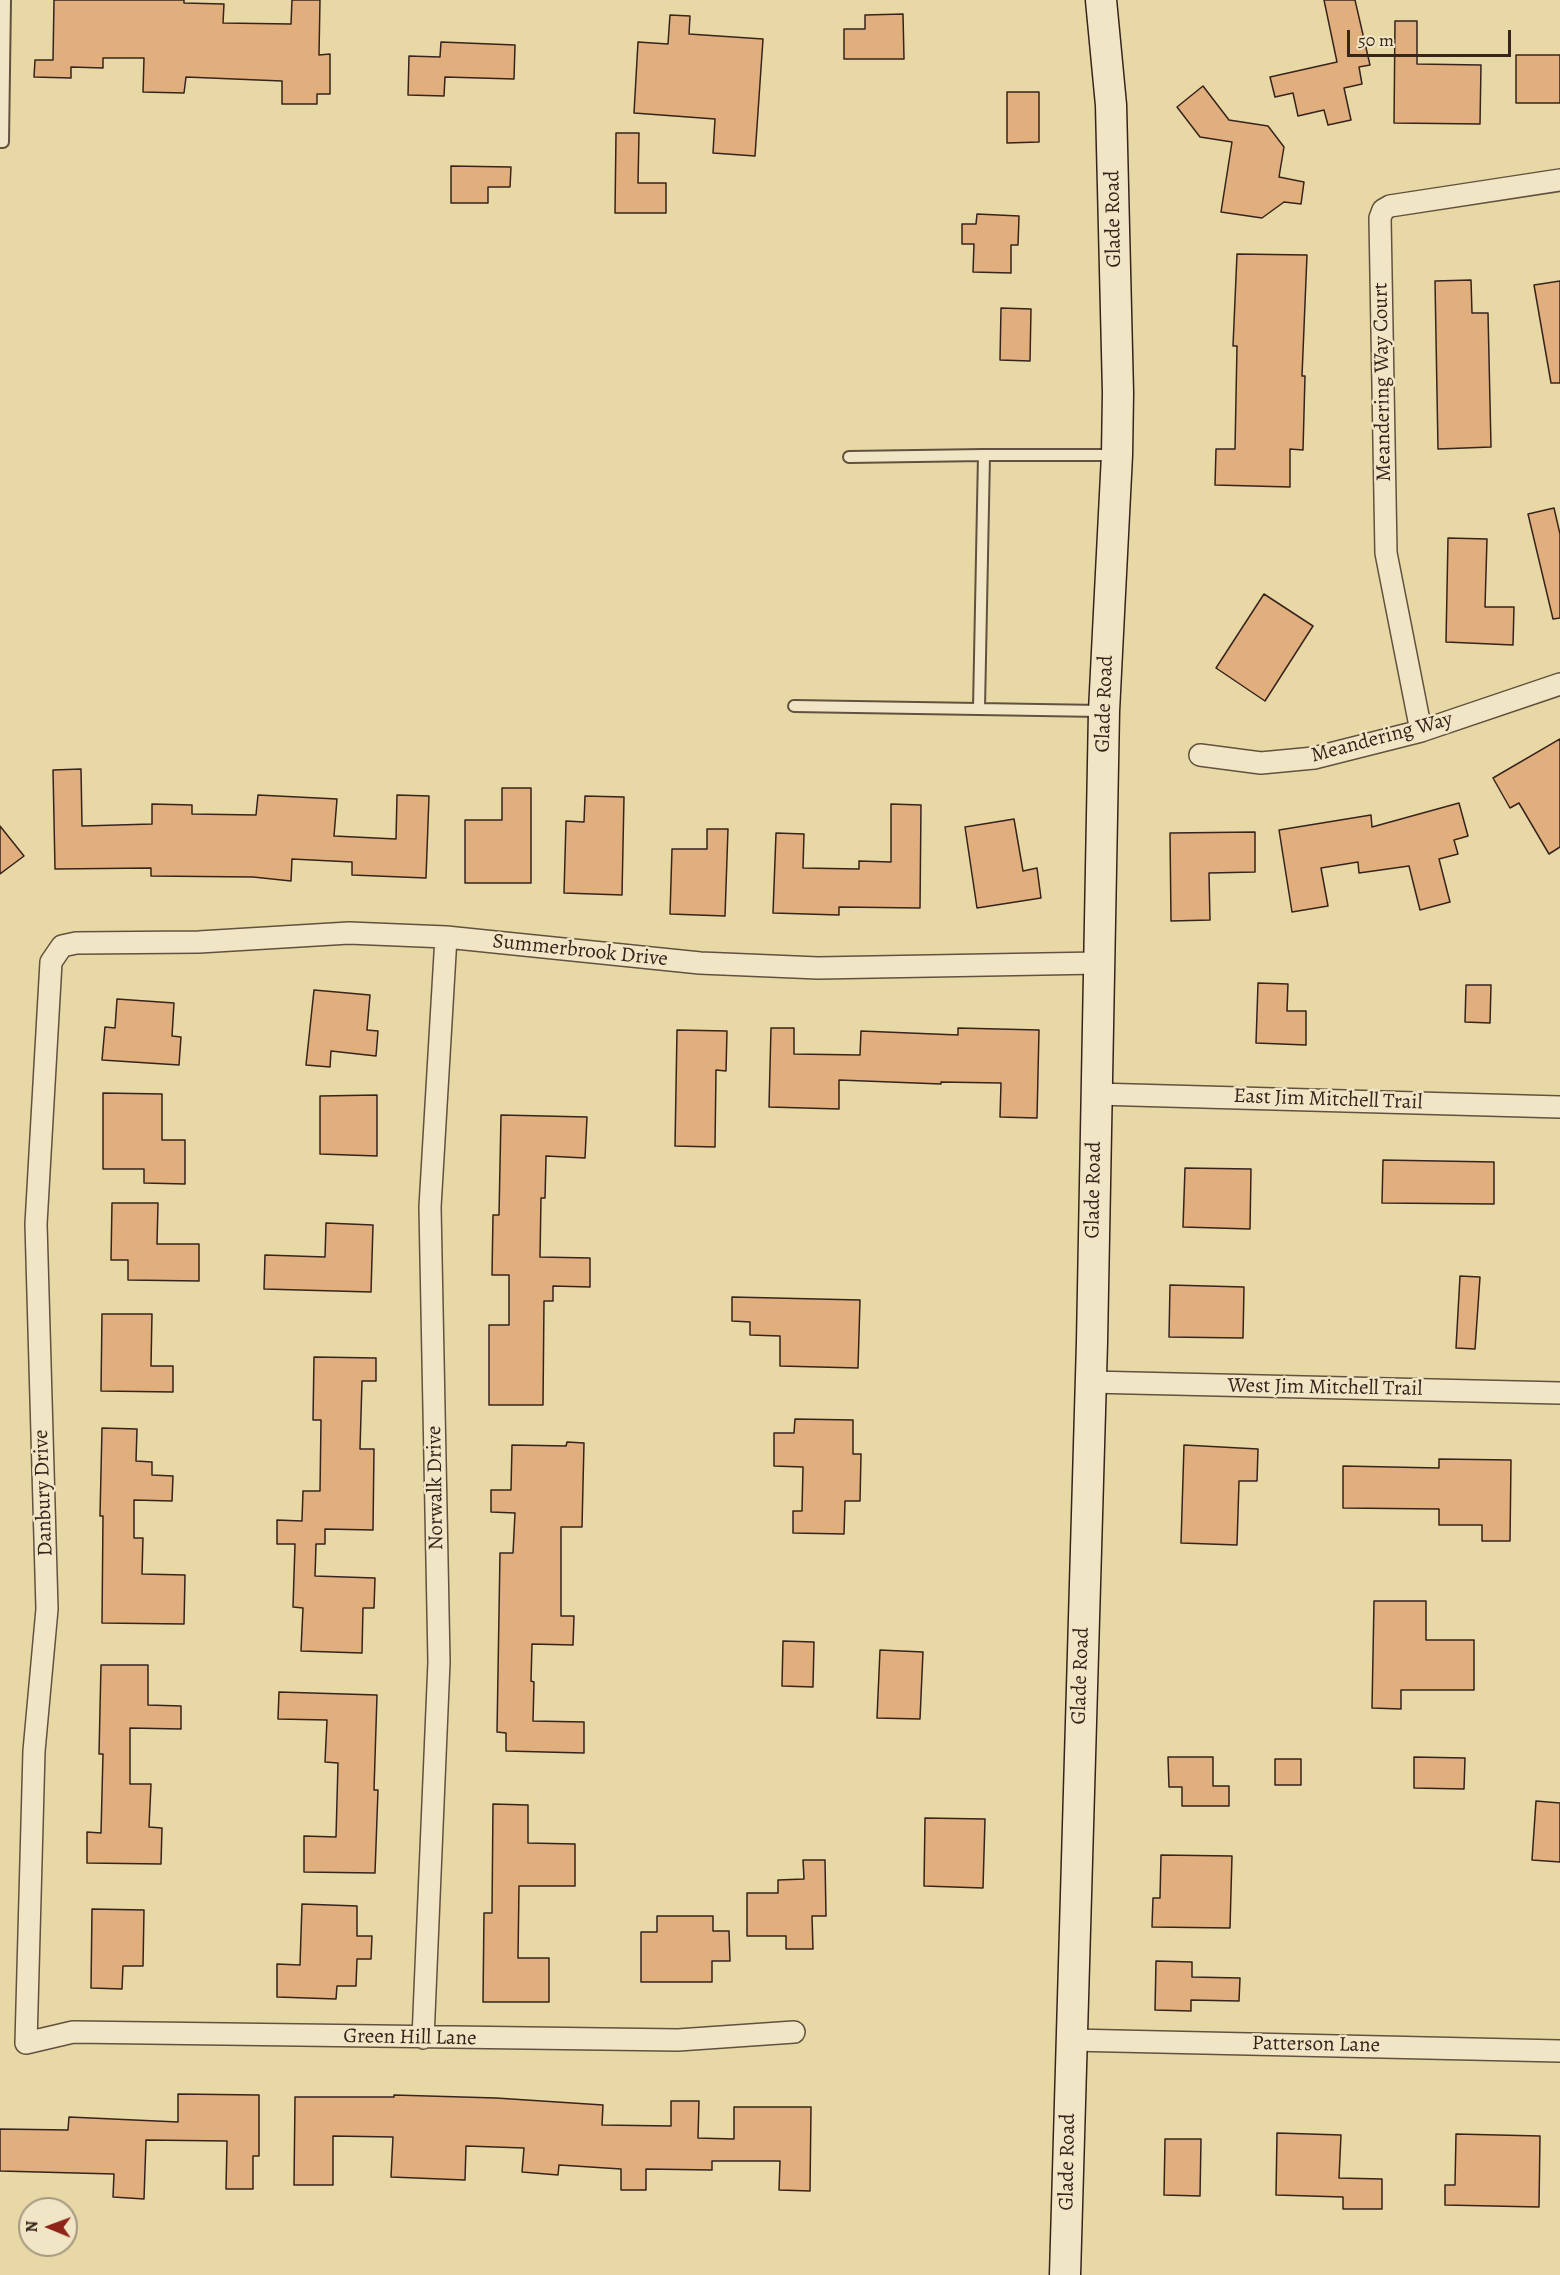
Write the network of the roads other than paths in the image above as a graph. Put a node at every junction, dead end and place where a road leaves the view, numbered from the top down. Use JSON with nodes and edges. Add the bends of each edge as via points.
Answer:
{"nodes":[{"id":1,"x":5,"y":0,"type":"edge"},
{"id":2,"x":1101,"y":0,"type":"edge"},
{"id":3,"x":1121,"y":0,"type":"edge"},
{"id":4,"x":1111,"y":105,"type":"junction"},
{"id":5,"x":0,"y":142,"type":"edge"},
{"id":6,"x":1560,"y":180,"type":"edge"},
{"id":7,"x":984,"y":455,"type":"junction"},
{"id":8,"x":1117,"y":455,"type":"junction"},
{"id":9,"x":849,"y":457,"type":"dead end"},
{"id":10,"x":1560,"y":684,"type":"edge"},
{"id":11,"x":795,"y":706,"type":"dead end"},
{"id":12,"x":979,"y":708,"type":"junction"},
{"id":13,"x":1104,"y":711,"type":"junction"},
{"id":14,"x":1420,"y":731,"type":"junction"},
{"id":15,"x":1200,"y":755,"type":"dead end"},
{"id":16,"x":446,"y":937,"type":"junction"},
{"id":17,"x":62,"y":946,"type":"joint"},
{"id":18,"x":1099,"y":963,"type":"junction"},
{"id":19,"x":1096,"y":1094,"type":"junction"},
{"id":20,"x":1560,"y":1107,"type":"edge"},
{"id":21,"x":1090,"y":1382,"type":"junction"},
{"id":22,"x":1560,"y":1393,"type":"edge"},
{"id":23,"x":794,"y":2032,"type":"dead end"},
{"id":24,"x":423,"y":2038,"type":"junction"},
{"id":25,"x":1071,"y":2040,"type":"junction"},
{"id":26,"x":26,"y":2043,"type":"joint"},
{"id":27,"x":1560,"y":2051,"type":"edge"},
{"id":28,"x":1065,"y":2275,"type":"edge"}],
"edges":[{"from":1,"to":5,"type":"lane"},
{"from":2,"to":4,"type":"main road","name":"Glade Road"},
{"from":3,"to":4,"type":"main road","name":"Glade Road"},
{"from":4,"to":8,"type":"main road","name":"Glade Road"},
{"from":6,"to":14,"type":"street","name":"Meandering Way Court","via":[[1390,206],[1380,218],[1386,553]]},
{"from":7,"to":8,"type":"lane"},
{"from":7,"to":9,"type":"lane"},
{"from":7,"to":12,"type":"lane"},
{"from":8,"to":13,"type":"main road","name":"Glade Road"},
{"from":10,"to":14,"type":"street","name":"Meandering Way"},
{"from":11,"to":12,"type":"lane"},
{"from":12,"to":13,"type":"lane"},
{"from":13,"to":18,"type":"main road","name":"Glade Road"},
{"from":14,"to":15,"type":"street","name":"Meandering Way","via":[[1314,758],[1261,763]]},
{"from":16,"to":17,"type":"street","name":"Summerbrook Drive","via":[[349,933]]},
{"from":16,"to":18,"type":"street","name":"Summerbrook Drive","via":[[700,963],[807,968]]},
{"from":16,"to":24,"type":"street","name":"Norwalk Drive","via":[[430,1207],[439,1662]]},
{"from":17,"to":26,"type":"street","name":"Danbury Drive","via":[[51,962],[36,1224],[47,1609],[34,1751]]},
{"from":18,"to":19,"type":"main road","name":"Glade Road"},
{"from":19,"to":20,"type":"street","name":"East Jim Mitchell Trail"},
{"from":19,"to":21,"type":"main road","name":"Glade Road"},
{"from":21,"to":22,"type":"street","name":"West Jim Mitchell Trail"},
{"from":21,"to":25,"type":"main road","name":"Glade Road"},
{"from":23,"to":24,"type":"street","name":"Green Hill Lane","via":[[678,2040]]},
{"from":24,"to":26,"type":"street","name":"Green Hill Lane","via":[[73,2032]]},
{"from":25,"to":27,"type":"street","name":"Patterson Lane"},
{"from":25,"to":28,"type":"main road","name":"Glade Road"}]}
